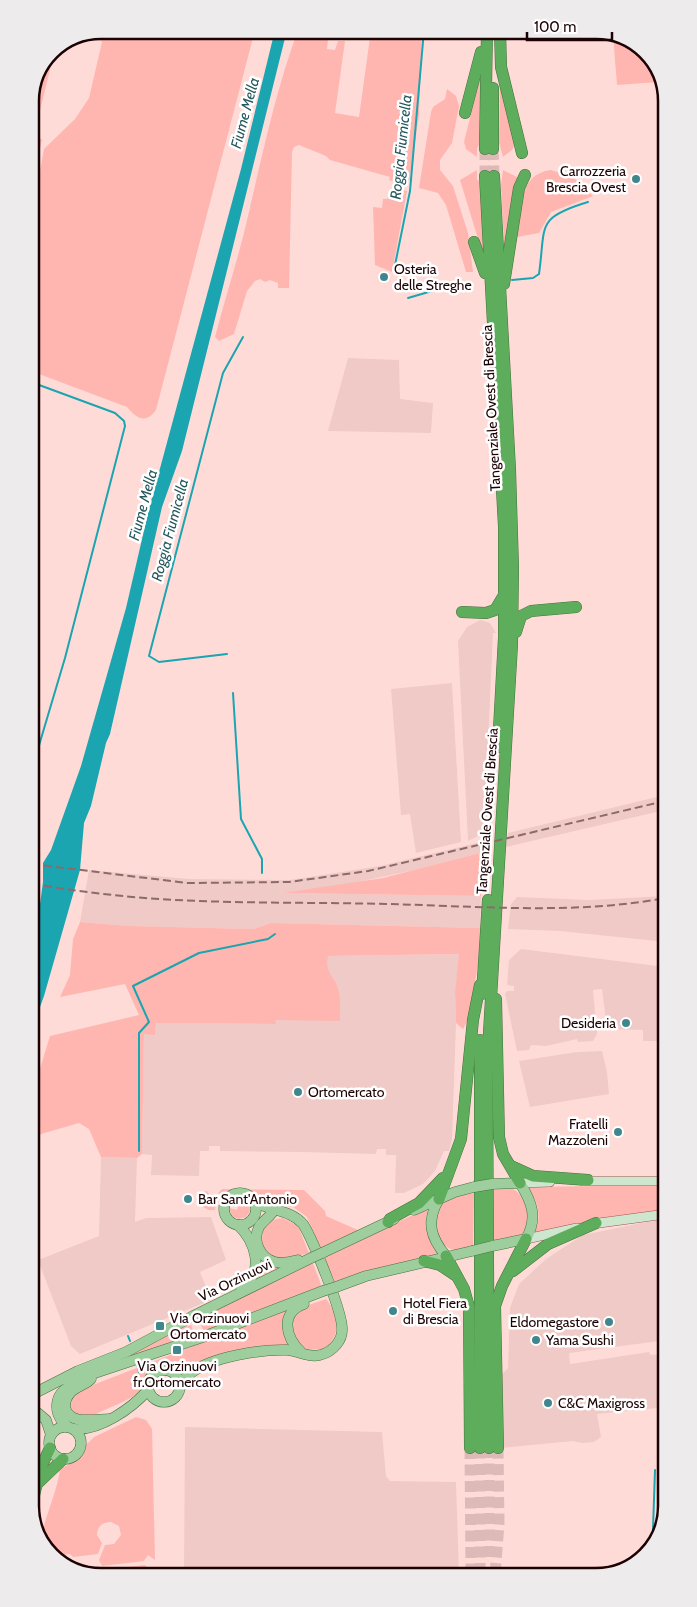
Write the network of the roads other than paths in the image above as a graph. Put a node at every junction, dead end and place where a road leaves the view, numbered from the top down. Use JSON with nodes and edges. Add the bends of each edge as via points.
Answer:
{"nodes":[{"id":1,"x":481,"y":39,"type":"edge"},
{"id":2,"x":487,"y":39,"type":"edge"},
{"id":3,"x":495,"y":39,"type":"edge"},
{"id":4,"x":500,"y":39,"type":"edge"},
{"id":5,"x":466,"y":114,"type":"dead end"},
{"id":6,"x":522,"y":153,"type":"dead end"},
{"id":7,"x":525,"y":175,"type":"dead end"},
{"id":8,"x":490,"y":176,"type":"tunnel mouth"},
{"id":9,"x":474,"y":242,"type":"dead end"},
{"id":10,"x":497,"y":324,"type":"junction"},
{"id":11,"x":513,"y":567,"type":"junction"},
{"id":12,"x":505,"y":593,"type":"junction"},
{"id":13,"x":576,"y":607,"type":"dead end"},
{"id":14,"x":531,"y":611,"type":"junction"},
{"id":15,"x":462,"y":612,"type":"dead end"},
{"id":16,"x":486,"y":612,"type":"junction"},
{"id":17,"x":508,"y":641,"type":"junction"},
{"id":18,"x":493,"y":954,"type":"junction"},
{"id":19,"x":484,"y":966,"type":"junction"},
{"id":20,"x":453,"y":1165,"type":"junction"},
{"id":21,"x":510,"y":1166,"type":"junction"},
{"id":22,"x":588,"y":1180,"type":"junction"},
{"id":23,"x":658,"y":1181,"type":"edge"},
{"id":24,"x":520,"y":1183,"type":"junction"},
{"id":25,"x":252,"y":1198,"type":"junction"},
{"id":26,"x":439,"y":1199,"type":"junction"},
{"id":27,"x":276,"y":1212,"type":"junction"},
{"id":28,"x":658,"y":1215,"type":"edge"},
{"id":29,"x":251,"y":1219,"type":"junction"},
{"id":30,"x":388,"y":1222,"type":"junction"},
{"id":31,"x":238,"y":1224,"type":"junction"},
{"id":32,"x":596,"y":1224,"type":"junction"},
{"id":33,"x":526,"y":1239,"type":"junction"},
{"id":34,"x":257,"y":1244,"type":"junction"},
{"id":35,"x":446,"y":1256,"type":"junction"},
{"id":36,"x":310,"y":1258,"type":"junction"},
{"id":37,"x":424,"y":1261,"type":"junction"},
{"id":38,"x":508,"y":1276,"type":"junction"},
{"id":39,"x":460,"y":1280,"type":"junction"},
{"id":40,"x":323,"y":1291,"type":"junction"},
{"id":41,"x":216,"y":1304,"type":"junction"},
{"id":42,"x":301,"y":1353,"type":"junction"},
{"id":43,"x":97,"y":1373,"type":"junction"},
{"id":44,"x":190,"y":1373,"type":"junction"},
{"id":45,"x":175,"y":1374,"type":"junction"},
{"id":46,"x":180,"y":1384,"type":"junction"},
{"id":47,"x":45,"y":1389,"type":"junction"},
{"id":48,"x":148,"y":1390,"type":"junction"},
{"id":49,"x":39,"y":1392,"type":"edge"},
{"id":50,"x":154,"y":1399,"type":"junction"},
{"id":51,"x":139,"y":1400,"type":"junction"},
{"id":52,"x":484,"y":1410,"type":"junction"},
{"id":53,"x":39,"y":1414,"type":"edge"},
{"id":54,"x":109,"y":1419,"type":"junction"},
{"id":55,"x":71,"y":1428,"type":"junction"},
{"id":56,"x":90,"y":1429,"type":"junction"},
{"id":57,"x":51,"y":1435,"type":"junction"},
{"id":58,"x":81,"y":1442,"type":"junction"},
{"id":59,"x":50,"y":1448,"type":"junction"},
{"id":60,"x":484,"y":1448,"type":"junction"},
{"id":61,"x":63,"y":1458,"type":"junction"},
{"id":62,"x":39,"y":1476,"type":"edge"},
{"id":63,"x":39,"y":1482,"type":"edge"}],
"edges":[{"from":1,"to":5,"type":"highway","via":[[479,65]]},
{"from":2,"to":3,"type":"highway","via":[[489,149]]},
{"from":4,"to":6,"type":"highway","via":[[502,66]]},
{"from":7,"to":10,"type":"highway","via":[[506,271],[505,309]]},
{"from":8,"to":10,"type":"highway","name":"Tangenziale Ovest di Brescia"},
{"from":9,"to":10,"type":"highway","via":[[486,273],[488,310]]},
{"from":10,"to":11,"type":"highway","name":"Tangenziale Ovest di Brescia","via":[[510,469]]},
{"from":10,"to":12,"type":"highway","name":"Tangenziale Ovest di Brescia"},
{"from":11,"to":14,"type":"highway","via":[[517,598],[524,608]]},
{"from":11,"to":17,"type":"highway","name":"Tangenziale Ovest di Brescia"},
{"from":12,"to":16,"type":"highway","via":[[495,610]]},
{"from":12,"to":17,"type":"highway","name":"Tangenziale Ovest di Brescia"},
{"from":13,"to":14,"type":"highway"},
{"from":14,"to":17,"type":"highway","via":[[521,616]]},
{"from":15,"to":16,"type":"highway"},
{"from":16,"to":17,"type":"highway","via":[[495,617]]},
{"from":17,"to":18,"type":"highway","name":"Tangenziale Ovest di Brescia"},
{"from":17,"to":19,"type":"highway","name":"Tangenziale Ovest di Brescia"},
{"from":18,"to":21,"type":"highway","via":[[499,1137]]},
{"from":18,"to":52,"type":"highway","name":"Tangenziale Ovest di Brescia","via":[[486,1100]]},
{"from":19,"to":20,"type":"highway","via":[[472,1020],[461,1139]]},
{"from":19,"to":52,"type":"highway","name":"Tangenziale Ovest di Brescia","via":[[478,1118]]},
{"from":20,"to":26,"type":"highway"},
{"from":20,"to":30,"type":"highway","via":[[430,1194]]},
{"from":21,"to":22,"type":"highway","via":[[533,1176]]},
{"from":21,"to":24,"type":"highway"},
{"from":22,"to":23,"type":"main road","name":"Via Orzinuovi"},
{"from":22,"to":24,"type":"main road","name":"Via Orzinuovi"},
{"from":24,"to":26,"type":"main road","name":"Via Orzinuovi","bridge":true,"via":[[474,1187]]},
{"from":24,"to":33,"type":"main road","via":[[529,1198],[534,1217]]},
{"from":25,"to":27,"type":"main road","via":[[259,1205]]},
{"from":25,"to":29,"type":"main road","via":[[256,1208]]},
{"from":25,"to":31,"type":"main road","via":[[237,1193],[226,1201],[226,1217]]},
{"from":26,"to":30,"type":"main road","name":"Via Orzinuovi"},
{"from":26,"to":35,"type":"main road","via":[[431,1216],[431,1230]]},
{"from":27,"to":29,"type":"main road"},
{"from":27,"to":34,"type":"main road","via":[[259,1228]]},
{"from":27,"to":42,"type":"main road","via":[[293,1215],[307,1230],[342,1321],[340,1340],[331,1351],[314,1356]]},
{"from":28,"to":32,"type":"main road","name":"Via Orzinuovi"},
{"from":29,"to":31,"type":"main road"},
{"from":29,"to":34,"type":"main road","via":[[251,1234]]},
{"from":30,"to":36,"type":"main road","name":"Via Orzinuovi","bridge":true},
{"from":31,"to":41,"type":"main road","via":[[256,1258],[255,1273],[247,1283]]},
{"from":32,"to":33,"type":"main road","name":"Via Orzinuovi"},
{"from":32,"to":38,"type":"highway","via":[[548,1244]]},
{"from":33,"to":35,"type":"main road","name":"Via Orzinuovi","bridge":true},
{"from":33,"to":38,"type":"highway"},
{"from":34,"to":36,"type":"main road","via":[[264,1256],[274,1262]]},
{"from":35,"to":37,"type":"main road","name":"Via Orzinuovi"},
{"from":35,"to":39,"type":"highway"},
{"from":36,"to":41,"type":"main road","name":"Via Orzinuovi"},
{"from":37,"to":39,"type":"highway","via":[[440,1265]]},
{"from":37,"to":40,"type":"main road","name":"Via Orzinuovi","bridge":true},
{"from":38,"to":60,"type":"highway","via":[[495,1306]]},
{"from":39,"to":60,"type":"highway","via":[[469,1307]]},
{"from":40,"to":42,"type":"main road","via":[[294,1309],[288,1319],[288,1335]]},
{"from":40,"to":43,"type":"main road","name":"Via Orzinuovi","via":[[252,1320]]},
{"from":41,"to":47,"type":"main road","name":"Via Orzinuovi","via":[[126,1352],[78,1371]]},
{"from":42,"to":44,"type":"main road","via":[[282,1350],[236,1356]]},
{"from":43,"to":47,"type":"main road","name":"Via Orzinuovi"},
{"from":43,"to":54,"type":"main road","via":[[69,1394],[66,1408],[70,1416],[77,1419]]},
{"from":43,"to":55,"type":"main road","via":[[67,1388],[59,1397],[58,1416]]},
{"from":44,"to":45,"type":"main road"},
{"from":44,"to":46,"type":"main road"},
{"from":45,"to":46,"type":"main road"},
{"from":45,"to":48,"type":"main road","via":[[162,1370],[154,1373],[148,1380]]},
{"from":46,"to":50,"type":"main road","via":[[179,1393],[173,1400]]},
{"from":47,"to":49,"type":"main road","name":"Via Orzinuovi"},
{"from":48,"to":50,"type":"main road"},
{"from":48,"to":51,"type":"main road"},
{"from":50,"to":51,"type":"main road"},
{"from":51,"to":54,"type":"main road"},
{"from":52,"to":60,"type":"highway"},
{"from":52,"to":60,"type":"highway","via":[[475,1430]]},
{"from":53,"to":57,"type":"main road","via":[[46,1420]]},
{"from":54,"to":56,"type":"main road"},
{"from":55,"to":56,"type":"main road"},
{"from":55,"to":57,"type":"main road","via":[[58,1428]]},
{"from":55,"to":58,"type":"main road"},
{"from":56,"to":58,"type":"main road"},
{"from":57,"to":59,"type":"main road"},
{"from":58,"to":61,"type":"main road","via":[[76,1454]]},
{"from":59,"to":61,"type":"main road"},
{"from":59,"to":62,"type":"highway"},
{"from":61,"to":63,"type":"highway"}]}
